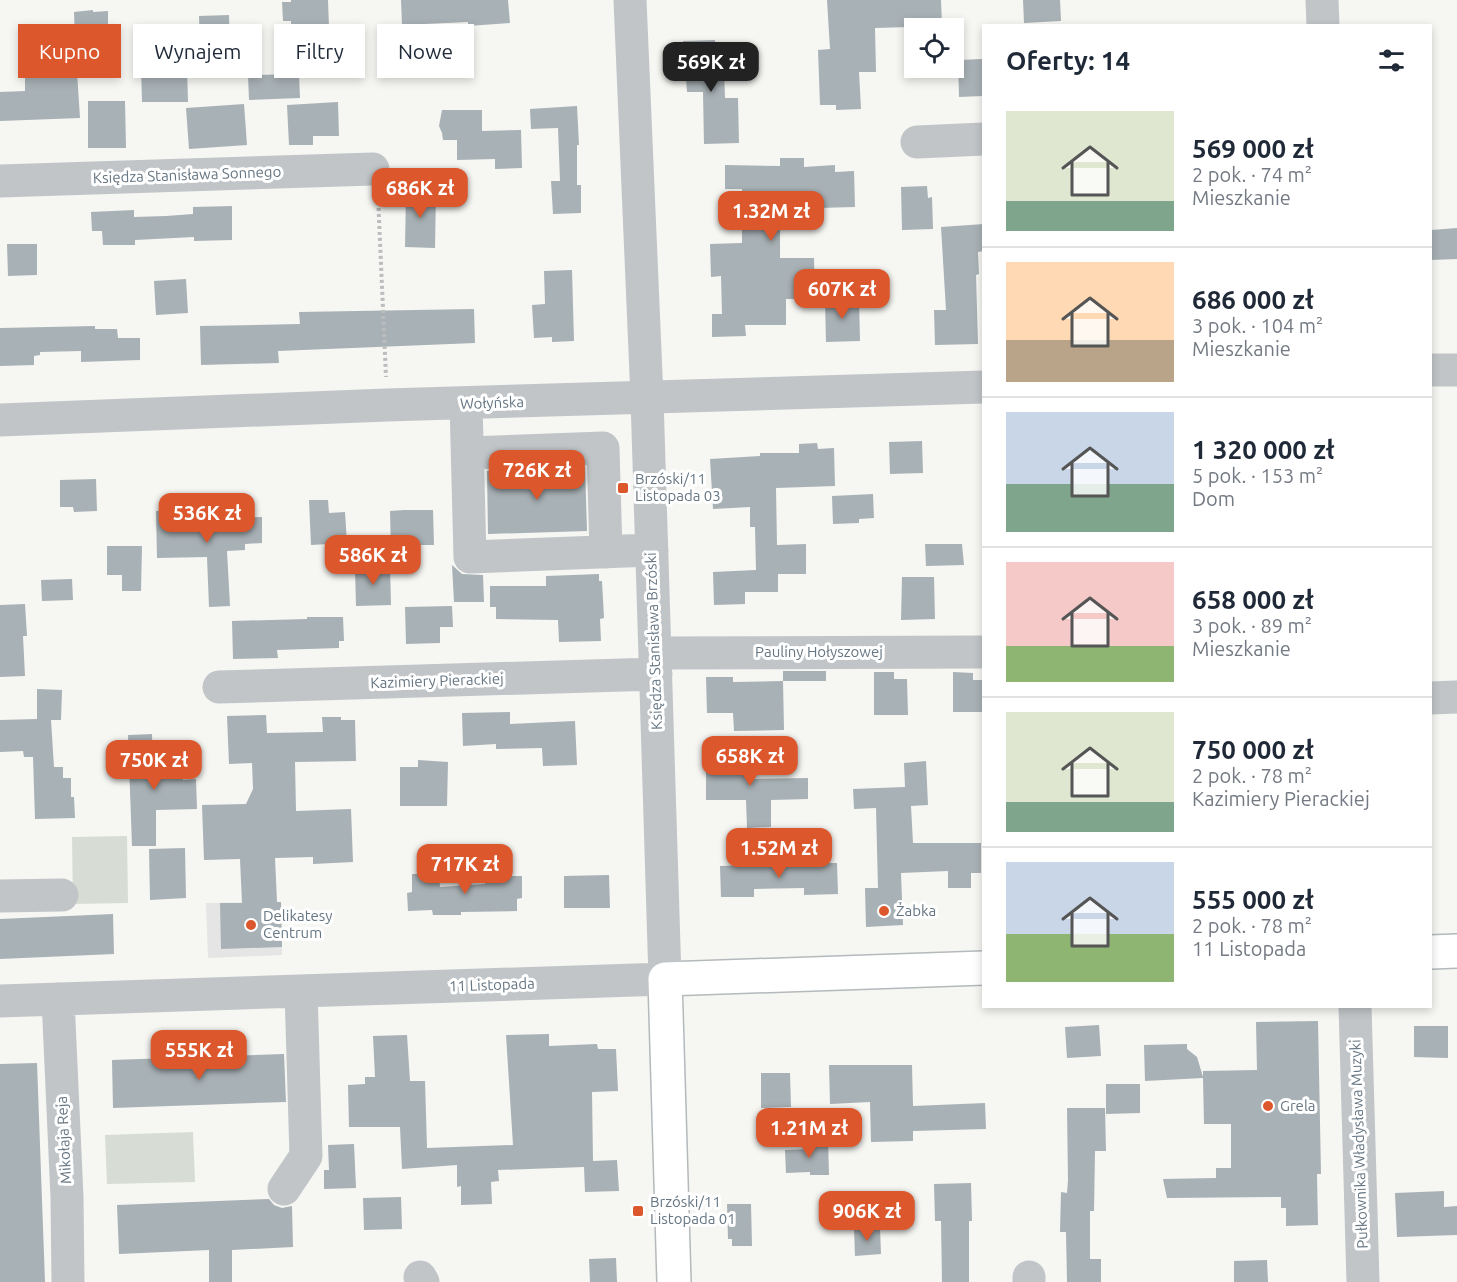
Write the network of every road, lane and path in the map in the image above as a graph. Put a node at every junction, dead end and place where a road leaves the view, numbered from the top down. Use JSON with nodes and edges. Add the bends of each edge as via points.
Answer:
{"nodes":[{"id":1,"x":630,"y":0,"type":"edge"},
{"id":2,"x":1322,"y":0,"type":"edge"},
{"id":3,"x":1323,"y":24,"type":"edge"},
{"id":4,"x":982,"y":140,"type":"edge"},
{"id":5,"x":917,"y":142,"type":"dead end"},
{"id":6,"x":373,"y":169,"type":"joint"},
{"id":7,"x":0,"y":181,"type":"edge"},
{"id":8,"x":1457,"y":369,"type":"edge"},
{"id":9,"x":1432,"y":370,"type":"edge"},
{"id":10,"x":386,"y":381,"type":"dead end"},
{"id":11,"x":982,"y":387,"type":"edge"},
{"id":12,"x":647,"y":398,"type":"junction"},
{"id":13,"x":466,"y":403,"type":"junction"},
{"id":14,"x":0,"y":420,"type":"edge"},
{"id":15,"x":468,"y":453,"type":"junction"},
{"id":16,"x":652,"y":550,"type":"junction"},
{"id":17,"x":606,"y":552,"type":"junction"},
{"id":18,"x":982,"y":652,"type":"edge"},
{"id":19,"x":655,"y":664,"type":"junction"},
{"id":20,"x":219,"y":687,"type":"dead end"},
{"id":21,"x":1457,"y":697,"type":"edge"},
{"id":22,"x":1432,"y":698,"type":"edge"},
{"id":23,"x":62,"y":895,"type":"dead end"},
{"id":24,"x":0,"y":896,"type":"edge"},
{"id":25,"x":1457,"y":951,"type":"edge"},
{"id":26,"x":1432,"y":952,"type":"edge"},
{"id":27,"x":982,"y":968,"type":"edge"},
{"id":28,"x":665,"y":979,"type":"junction"},
{"id":29,"x":301,"y":991,"type":"junction"},
{"id":30,"x":58,"y":999,"type":"junction"},
{"id":31,"x":0,"y":1001,"type":"edge"},
{"id":32,"x":1355,"y":1008,"type":"edge"},
{"id":33,"x":284,"y":1189,"type":"dead end"},
{"id":34,"x":68,"y":1282,"type":"edge"},
{"id":35,"x":674,"y":1282,"type":"edge"},
{"id":36,"x":1363,"y":1282,"type":"edge"}],
"edges":[{"from":1,"to":12,"type":"street","name":"Księdza Stanisława Brzóski"},
{"from":2,"to":3,"type":"street"},
{"from":4,"to":5,"type":"street"},
{"from":6,"to":7,"type":"street","name":"Księdza Stanisława Sonnego"},
{"from":6,"to":10,"type":"path","via":[[380,220]]},
{"from":8,"to":9,"type":"street"},
{"from":11,"to":12,"type":"street","name":"Wołyńska"},
{"from":12,"to":13,"type":"street","name":"Wołyńska"},
{"from":12,"to":16,"type":"street","name":"Księdza Stanisława Brzóski"},
{"from":13,"to":14,"type":"street","name":"Wołyńska"},
{"from":13,"to":15,"type":"street"},
{"from":15,"to":17,"type":"street","via":[[603,448]]},
{"from":15,"to":17,"type":"street","via":[[470,557]]},
{"from":16,"to":17,"type":"street"},
{"from":16,"to":19,"type":"street","name":"Księdza Stanisława Brzóski"},
{"from":18,"to":19,"type":"street","name":"Pauliny Hołyszowej"},
{"from":19,"to":20,"type":"street","name":"Kazimiery Pierackiej"},
{"from":19,"to":28,"type":"street","name":"Księdza Stanisława Brzóski"},
{"from":21,"to":22,"type":"street"},
{"from":23,"to":24,"type":"street"},
{"from":25,"to":26,"type":"main road"},
{"from":27,"to":28,"type":"main road","name":"11 Listopada"},
{"from":28,"to":29,"type":"street","name":"11 Listopada"},
{"from":28,"to":35,"type":"main road","name":"Księdza Stanisława Brzóski"},
{"from":29,"to":30,"type":"street","name":"11 Listopada"},
{"from":29,"to":33,"type":"street","via":[[306,1156]]},
{"from":30,"to":31,"type":"street","name":"11 Listopada"},
{"from":30,"to":34,"type":"street","name":"Mikołaja Reja"},
{"from":32,"to":36,"type":"street","name":"Pułkownika Władysława Muzyki"}]}
